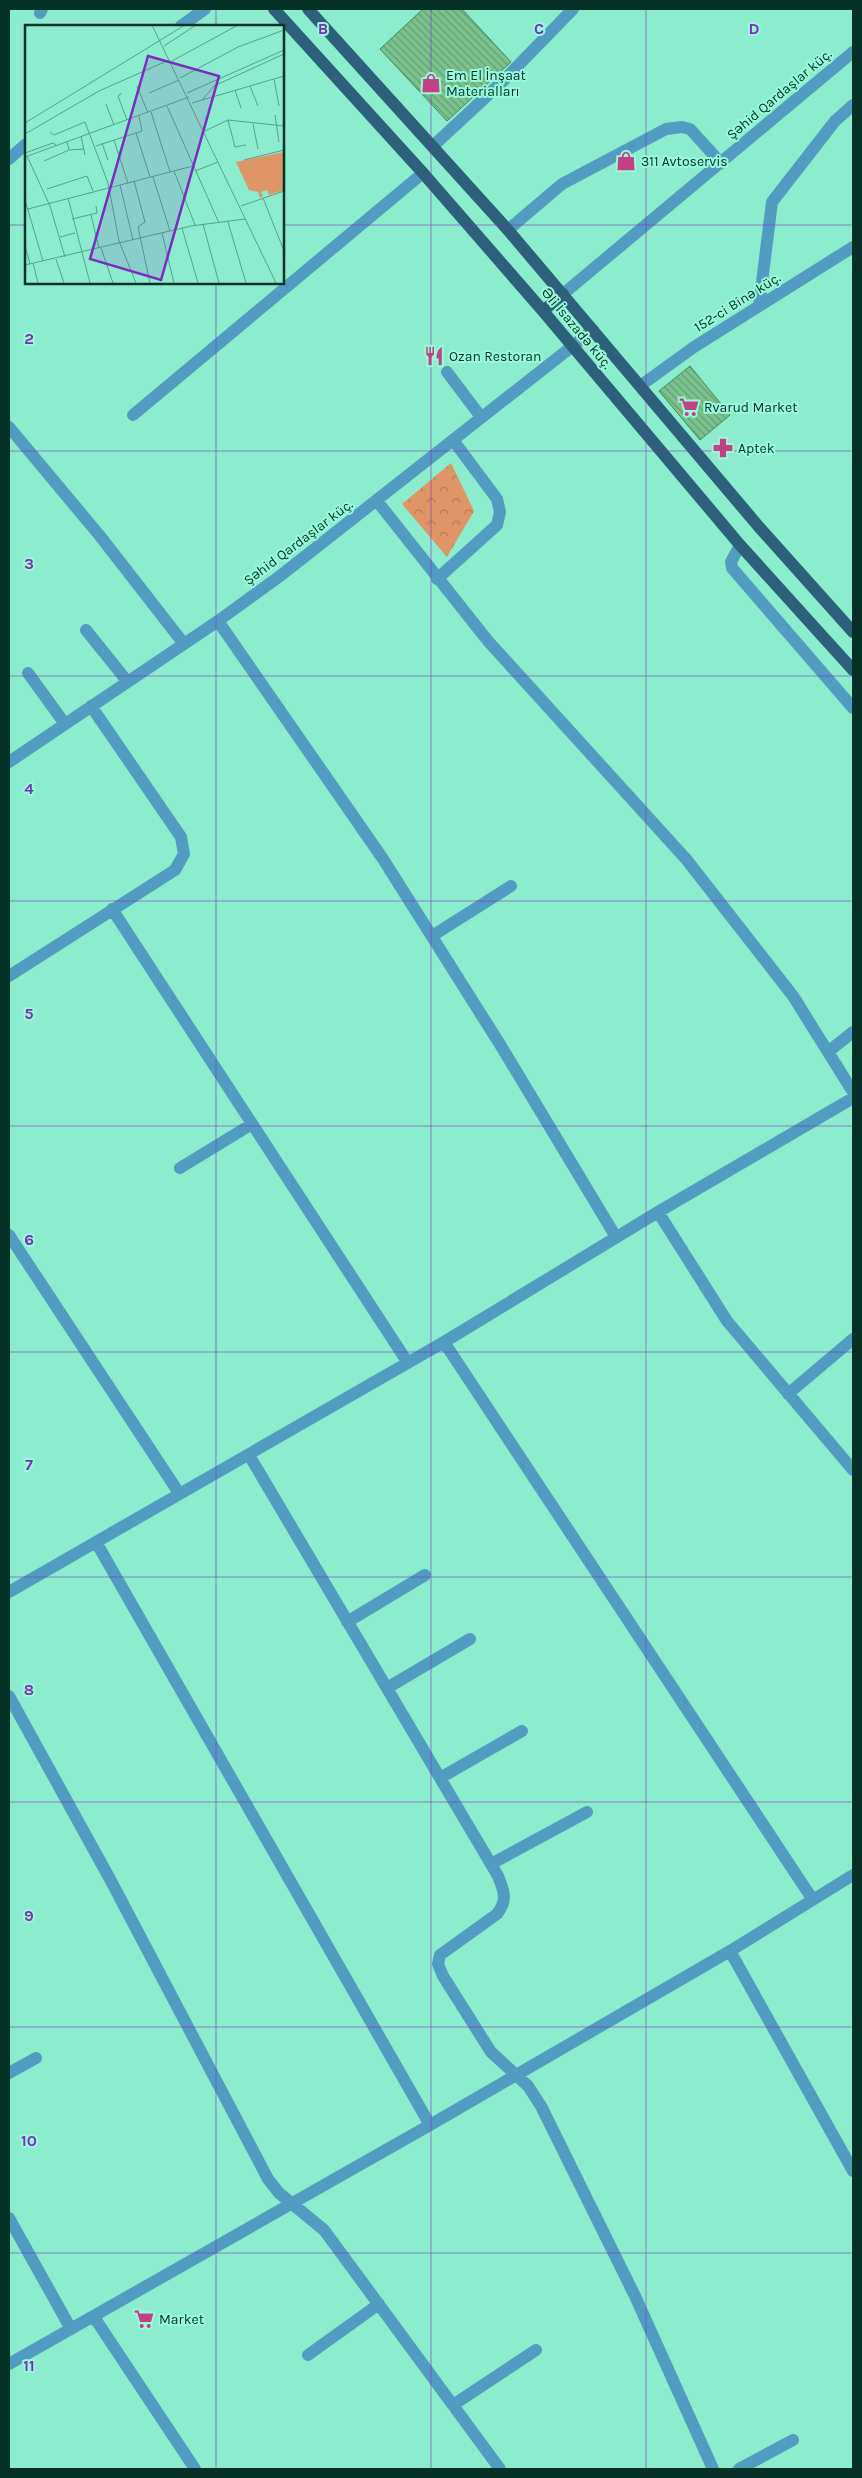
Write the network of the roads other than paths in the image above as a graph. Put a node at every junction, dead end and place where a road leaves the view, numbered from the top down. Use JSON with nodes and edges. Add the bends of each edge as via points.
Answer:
{"nodes":[{"id":1,"x":205,"y":9,"type":"edge"},
{"id":2,"x":274,"y":9,"type":"edge"},
{"id":3,"x":308,"y":9,"type":"edge"},
{"id":4,"x":573,"y":9,"type":"edge"},
{"id":5,"x":182,"y":25,"type":"edge"},
{"id":6,"x":853,"y":52,"type":"edge"},
{"id":7,"x":853,"y":105,"type":"edge"},
{"id":8,"x":25,"y":145,"type":"edge"},
{"id":9,"x":433,"y":146,"type":"junction"},
{"id":10,"x":9,"y":159,"type":"edge"},
{"id":11,"x":721,"y":163,"type":"junction"},
{"id":12,"x":424,"y":173,"type":"junction"},
{"id":13,"x":508,"y":230,"type":"junction"},
{"id":14,"x":853,"y":247,"type":"edge"},
{"id":15,"x":563,"y":294,"type":"junction"},
{"id":16,"x":759,"y":306,"type":"junction"},
{"id":17,"x":543,"y":311,"type":"junction"},
{"id":18,"x":593,"y":330,"type":"junction"},
{"id":19,"x":573,"y":346,"type":"junction"},
{"id":20,"x":447,"y":372,"type":"dead end"},
{"id":21,"x":640,"y":386,"type":"junction"},
{"id":22,"x":134,"y":415,"type":"dead end"},
{"id":23,"x":481,"y":417,"type":"junction"},
{"id":24,"x":9,"y":427,"type":"edge"},
{"id":25,"x":453,"y":440,"type":"junction"},
{"id":26,"x":377,"y":501,"type":"junction"},
{"id":27,"x":740,"y":545,"type":"junction"},
{"id":28,"x":438,"y":579,"type":"junction"},
{"id":29,"x":218,"y":621,"type":"junction"},
{"id":30,"x":86,"y":630,"type":"dead end"},
{"id":31,"x":853,"y":632,"type":"edge"},
{"id":32,"x":184,"y":644,"type":"junction"},
{"id":33,"x":853,"y":670,"type":"edge"},
{"id":34,"x":28,"y":673,"type":"dead end"},
{"id":35,"x":126,"y":681,"type":"junction"},
{"id":36,"x":91,"y":706,"type":"junction"},
{"id":37,"x":853,"y":708,"type":"edge"},
{"id":38,"x":65,"y":724,"type":"junction"},
{"id":39,"x":9,"y":762,"type":"edge"},
{"id":40,"x":511,"y":886,"type":"dead end"},
{"id":41,"x":112,"y":909,"type":"junction"},
{"id":42,"x":432,"y":936,"type":"junction"},
{"id":43,"x":9,"y":976,"type":"edge"},
{"id":44,"x":853,"y":1032,"type":"edge"},
{"id":45,"x":829,"y":1052,"type":"junction"},
{"id":46,"x":853,"y":1092,"type":"edge"},
{"id":47,"x":853,"y":1098,"type":"edge"},
{"id":48,"x":252,"y":1124,"type":"junction"},
{"id":49,"x":180,"y":1168,"type":"dead end"},
{"id":50,"x":658,"y":1212,"type":"junction"},
{"id":51,"x":9,"y":1235,"type":"edge"},
{"id":52,"x":616,"y":1237,"type":"junction"},
{"id":53,"x":853,"y":1339,"type":"edge"},
{"id":54,"x":444,"y":1342,"type":"junction"},
{"id":55,"x":408,"y":1363,"type":"junction"},
{"id":56,"x":788,"y":1394,"type":"junction"},
{"id":57,"x":248,"y":1455,"type":"junction"},
{"id":58,"x":853,"y":1470,"type":"edge"},
{"id":59,"x":178,"y":1493,"type":"junction"},
{"id":60,"x":96,"y":1542,"type":"junction"},
{"id":61,"x":425,"y":1575,"type":"dead end"},
{"id":62,"x":9,"y":1592,"type":"edge"},
{"id":63,"x":347,"y":1622,"type":"junction"},
{"id":64,"x":470,"y":1639,"type":"dead end"},
{"id":65,"x":387,"y":1688,"type":"junction"},
{"id":66,"x":9,"y":1696,"type":"edge"},
{"id":67,"x":522,"y":1732,"type":"dead end"},
{"id":68,"x":440,"y":1778,"type":"junction"},
{"id":69,"x":587,"y":1812,"type":"dead end"},
{"id":70,"x":491,"y":1864,"type":"junction"},
{"id":71,"x":853,"y":1876,"type":"edge"},
{"id":72,"x":812,"y":1900,"type":"junction"},
{"id":73,"x":730,"y":1950,"type":"junction"},
{"id":74,"x":36,"y":2058,"type":"dead end"},
{"id":75,"x":9,"y":2073,"type":"edge"},
{"id":76,"x":515,"y":2074,"type":"junction"},
{"id":77,"x":430,"y":2125,"type":"junction"},
{"id":78,"x":853,"y":2171,"type":"edge"},
{"id":79,"x":292,"y":2204,"type":"junction"},
{"id":80,"x":9,"y":2218,"type":"edge"},
{"id":81,"x":379,"y":2304,"type":"junction"},
{"id":82,"x":94,"y":2317,"type":"junction"},
{"id":83,"x":71,"y":2329,"type":"junction"},
{"id":84,"x":536,"y":2350,"type":"dead end"},
{"id":85,"x":308,"y":2355,"type":"dead end"},
{"id":86,"x":9,"y":2364,"type":"edge"},
{"id":87,"x":453,"y":2405,"type":"junction"},
{"id":88,"x":793,"y":2440,"type":"dead end"},
{"id":89,"x":195,"y":2469,"type":"edge"},
{"id":90,"x":500,"y":2469,"type":"edge"},
{"id":91,"x":713,"y":2469,"type":"edge"},
{"id":92,"x":739,"y":2469,"type":"edge"}],
"edges":[{"from":1,"to":5,"type":"street"},
{"from":2,"to":12,"type":"main road","name":"Əli İsazadə küç."},
{"from":3,"to":9,"type":"main road","name":"Əli İsazadə küç."},
{"from":4,"to":9,"type":"street"},
{"from":6,"to":11,"type":"street","name":"Şəhid Qardaşlar küç."},
{"from":7,"to":16,"type":"street","via":[[835,121],[772,202]]},
{"from":8,"to":10,"type":"street"},
{"from":9,"to":13,"type":"main road","name":"Əli İsazadə küç."},
{"from":11,"to":13,"type":"street","via":[[690,129],[666,129],[562,184]]},
{"from":11,"to":15,"type":"street","name":"Şəhid Qardaşlar küç."},
{"from":12,"to":17,"type":"main road","name":"Əli İsazadə küç."},
{"from":12,"to":22,"type":"street"},
{"from":13,"to":15,"type":"main road","name":"Əli İsazadə küç."},
{"from":14,"to":16,"type":"street","name":"152-ci Binə küç."},
{"from":15,"to":17,"type":"main road"},
{"from":15,"to":18,"type":"main road","name":"Əli İsazadə küç."},
{"from":16,"to":21,"type":"street","name":"152-ci Binə küç."},
{"from":17,"to":19,"type":"main road","name":"Əli İsazadə küç."},
{"from":18,"to":19,"type":"street","name":"Şəhid Qardaşlar küç."},
{"from":18,"to":21,"type":"main road","name":"Əli İsazadə küç."},
{"from":19,"to":23,"type":"street","name":"Şəhid Qardaşlar küç."},
{"from":19,"to":27,"type":"main road","name":"Əli İsazadə küç."},
{"from":20,"to":23,"type":"street"},
{"from":21,"to":31,"type":"main road","name":"Əli İsazadə küç."},
{"from":23,"to":25,"type":"street","name":"Şəhid Qardaşlar küç."},
{"from":24,"to":32,"type":"street"},
{"from":25,"to":26,"type":"street","name":"Şəhid Qardaşlar küç."},
{"from":25,"to":28,"type":"street","via":[[497,498],[500,512],[496,524]]},
{"from":26,"to":28,"type":"street"},
{"from":26,"to":29,"type":"street","name":"Şəhid Qardaşlar küç."},
{"from":27,"to":33,"type":"main road","name":"Əli İsazadə küç."},
{"from":27,"to":37,"type":"street","via":[[731,562],[732,568]]},
{"from":28,"to":45,"type":"street","via":[[494,648],[686,859],[794,996]]},
{"from":29,"to":32,"type":"street","name":"Şəhid Qardaşlar küç."},
{"from":29,"to":42,"type":"street"},
{"from":30,"to":35,"type":"street"},
{"from":32,"to":35,"type":"street","name":"Şəhid Qardaşlar küç."},
{"from":34,"to":38,"type":"street"},
{"from":35,"to":36,"type":"street","name":"Şəhid Qardaşlar küç."},
{"from":36,"to":38,"type":"street","name":"Şəhid Qardaşlar küç."},
{"from":36,"to":41,"type":"street","via":[[181,836],[183,845],[182,862],[175,870]]},
{"from":38,"to":39,"type":"street","name":"Şəhid Qardaşlar küç."},
{"from":40,"to":42,"type":"street"},
{"from":41,"to":43,"type":"street"},
{"from":41,"to":48,"type":"street"},
{"from":42,"to":52,"type":"street"},
{"from":44,"to":45,"type":"street"},
{"from":45,"to":46,"type":"street"},
{"from":47,"to":50,"type":"street"},
{"from":48,"to":49,"type":"street"},
{"from":48,"to":55,"type":"street"},
{"from":50,"to":52,"type":"street"},
{"from":50,"to":56,"type":"street","via":[[727,1321]]},
{"from":51,"to":59,"type":"street"},
{"from":52,"to":54,"type":"street"},
{"from":53,"to":56,"type":"street"},
{"from":54,"to":55,"type":"street"},
{"from":54,"to":72,"type":"street"},
{"from":55,"to":57,"type":"street"},
{"from":56,"to":58,"type":"street"},
{"from":57,"to":59,"type":"street"},
{"from":57,"to":63,"type":"street"},
{"from":59,"to":60,"type":"street"},
{"from":60,"to":62,"type":"street"},
{"from":60,"to":77,"type":"street"},
{"from":61,"to":63,"type":"street"},
{"from":63,"to":65,"type":"street"},
{"from":64,"to":65,"type":"street"},
{"from":65,"to":68,"type":"street"},
{"from":66,"to":79,"type":"street","via":[[268,2179]]},
{"from":67,"to":68,"type":"street"},
{"from":68,"to":70,"type":"street"},
{"from":69,"to":70,"type":"street"},
{"from":70,"to":76,"type":"street","via":[[505,1893],[504,1905],[497,1914],[440,1956],[438,1964],[492,2052]]},
{"from":71,"to":72,"type":"street"},
{"from":72,"to":73,"type":"street"},
{"from":73,"to":76,"type":"street"},
{"from":73,"to":78,"type":"street"},
{"from":74,"to":75,"type":"street"},
{"from":76,"to":77,"type":"street"},
{"from":76,"to":91,"type":"street","via":[[528,2086],[541,2106],[635,2296]]},
{"from":77,"to":79,"type":"street"},
{"from":79,"to":81,"type":"street","via":[[324,2230]]},
{"from":79,"to":82,"type":"street"},
{"from":80,"to":83,"type":"street"},
{"from":81,"to":85,"type":"street"},
{"from":81,"to":87,"type":"street"},
{"from":82,"to":83,"type":"street"},
{"from":82,"to":89,"type":"street"},
{"from":83,"to":86,"type":"street"},
{"from":84,"to":87,"type":"street"},
{"from":87,"to":90,"type":"street"},
{"from":88,"to":92,"type":"street"}]}
